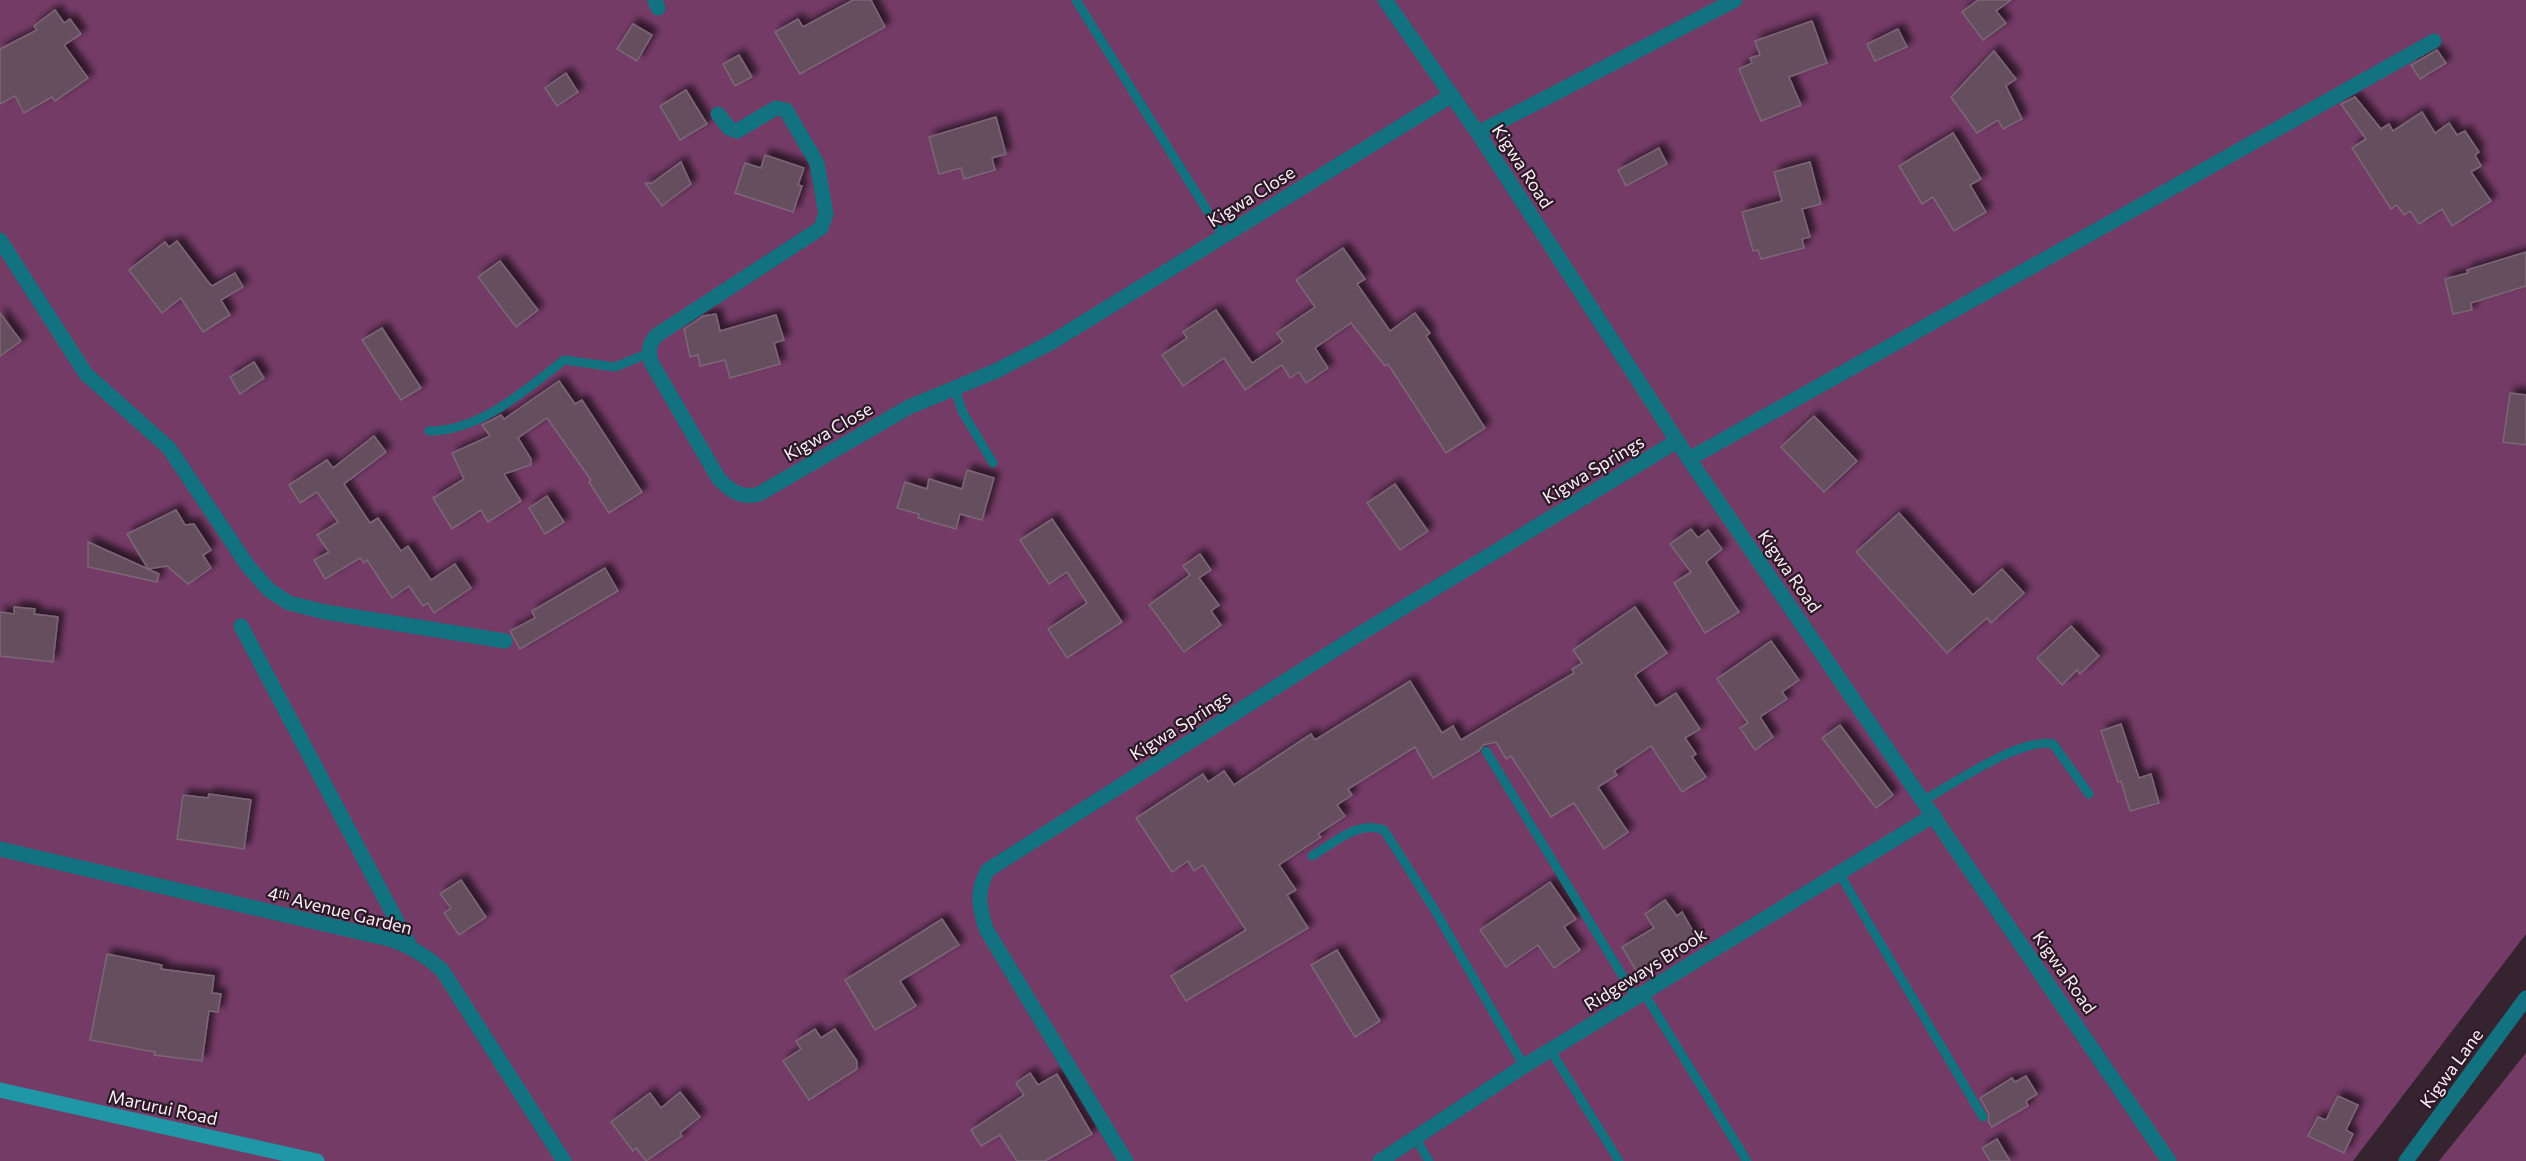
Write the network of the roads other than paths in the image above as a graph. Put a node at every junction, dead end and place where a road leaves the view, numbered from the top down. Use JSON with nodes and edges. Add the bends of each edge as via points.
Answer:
{"nodes":[{"id":1,"x":1076,"y":0,"type":"edge"},
{"id":2,"x":1385,"y":0,"type":"edge"},
{"id":3,"x":1735,"y":0,"type":"edge"},
{"id":4,"x":2434,"y":41,"type":"dead end"},
{"id":5,"x":1452,"y":95,"type":"junction"},
{"id":6,"x":718,"y":114,"type":"dead end"},
{"id":7,"x":1478,"y":133,"type":"junction"},
{"id":8,"x":1222,"y":236,"type":"junction"},
{"id":9,"x":0,"y":240,"type":"edge"},
{"id":10,"x":649,"y":353,"type":"junction"},
{"id":11,"x":955,"y":389,"type":"junction"},
{"id":12,"x":429,"y":431,"type":"dead end"},
{"id":13,"x":1677,"y":441,"type":"junction"},
{"id":14,"x":1689,"y":459,"type":"junction"},
{"id":15,"x":993,"y":463,"type":"dead end"},
{"id":16,"x":241,"y":626,"type":"dead end"},
{"id":17,"x":505,"y":641,"type":"dead end"},
{"id":18,"x":1486,"y":750,"type":"dead end"},
{"id":19,"x":2089,"y":794,"type":"dead end"},
{"id":20,"x":1924,"y":801,"type":"junction"},
{"id":21,"x":1934,"y":815,"type":"junction"},
{"id":22,"x":0,"y":849,"type":"edge"},
{"id":23,"x":1312,"y":856,"type":"dead end"},
{"id":24,"x":1839,"y":873,"type":"junction"},
{"id":25,"x":410,"y":946,"type":"junction"},
{"id":26,"x":1640,"y":995,"type":"junction"},
{"id":27,"x":2526,"y":998,"type":"edge"},
{"id":28,"x":1551,"y":1051,"type":"junction"},
{"id":29,"x":1524,"y":1066,"type":"junction"},
{"id":30,"x":0,"y":1090,"type":"edge"},
{"id":31,"x":1983,"y":1117,"type":"dead end"},
{"id":32,"x":1416,"y":1139,"type":"junction"},
{"id":33,"x":317,"y":1161,"type":"edge"},
{"id":34,"x":564,"y":1161,"type":"edge"},
{"id":35,"x":1126,"y":1161,"type":"edge"},
{"id":36,"x":1380,"y":1161,"type":"edge"},
{"id":37,"x":1429,"y":1161,"type":"edge"},
{"id":38,"x":1619,"y":1161,"type":"edge"},
{"id":39,"x":1747,"y":1161,"type":"edge"},
{"id":40,"x":2169,"y":1161,"type":"edge"},
{"id":41,"x":2406,"y":1161,"type":"edge"}],
"edges":[{"from":1,"to":8,"type":"lane"},
{"from":2,"to":5,"type":"street","name":"Kigwa Road"},
{"from":3,"to":7,"type":"street"},
{"from":4,"to":14,"type":"street"},
{"from":5,"to":7,"type":"street","name":"Kigwa Road"},
{"from":5,"to":8,"type":"street","name":"Kigwa Close"},
{"from":6,"to":10,"type":"street","via":[[729,128],[737,131],[776,108],[786,110],[818,163],[825,220],[821,228],[657,335],[650,342]]},
{"from":7,"to":13,"type":"street","name":"Kigwa Road"},
{"from":8,"to":11,"type":"street","name":"Kigwa Close","via":[[1052,342]]},
{"from":9,"to":17,"type":"street","via":[[86,374],[169,448],[248,567],[269,590],[289,603],[325,612]]},
{"from":10,"to":11,"type":"street","name":"Kigwa Close","via":[[719,479],[729,489],[748,497],[909,407]]},
{"from":10,"to":12,"type":"lane","via":[[615,367],[564,360],[509,404],[443,431]]},
{"from":11,"to":15,"type":"lane","via":[[962,411]]},
{"from":13,"to":14,"type":"street","name":"Kigwa Road"},
{"from":13,"to":35,"type":"street","name":"Kigwa Springs","via":[[1355,637],[988,870],[979,892],[987,929]]},
{"from":14,"to":20,"type":"street","name":"Kigwa Road"},
{"from":16,"to":25,"type":"street"},
{"from":18,"to":26,"type":"lane"},
{"from":19,"to":20,"type":"lane","via":[[2053,744],[2041,742],[2012,751]]},
{"from":20,"to":21,"type":"street","name":"Kigwa Road"},
{"from":21,"to":24,"type":"street","name":"Ridgeways Brook"},
{"from":21,"to":40,"type":"street","name":"Kigwa Road"},
{"from":22,"to":25,"type":"street","name":"4ᵗʰ Avenue Garden"},
{"from":23,"to":29,"type":"lane","via":[[1359,827],[1384,830]]},
{"from":24,"to":26,"type":"street","name":"Ridgeways Brook"},
{"from":24,"to":31,"type":"lane"},
{"from":25,"to":34,"type":"street","name":"4ᵗʰ Avenue Garden","via":[[442,970]]},
{"from":26,"to":28,"type":"street","name":"Ridgeways Brook"},
{"from":26,"to":39,"type":"lane"},
{"from":27,"to":41,"type":"street","name":"Kigwa Lane"},
{"from":28,"to":29,"type":"street","name":"Ridgeways Brook"},
{"from":28,"to":38,"type":"lane"},
{"from":29,"to":32,"type":"street","name":"Ridgeways Brook"},
{"from":30,"to":33,"type":"street","name":"Marurui Road"},
{"from":32,"to":36,"type":"street","name":"Ridgeways Brook"},
{"from":32,"to":37,"type":"lane"}]}
